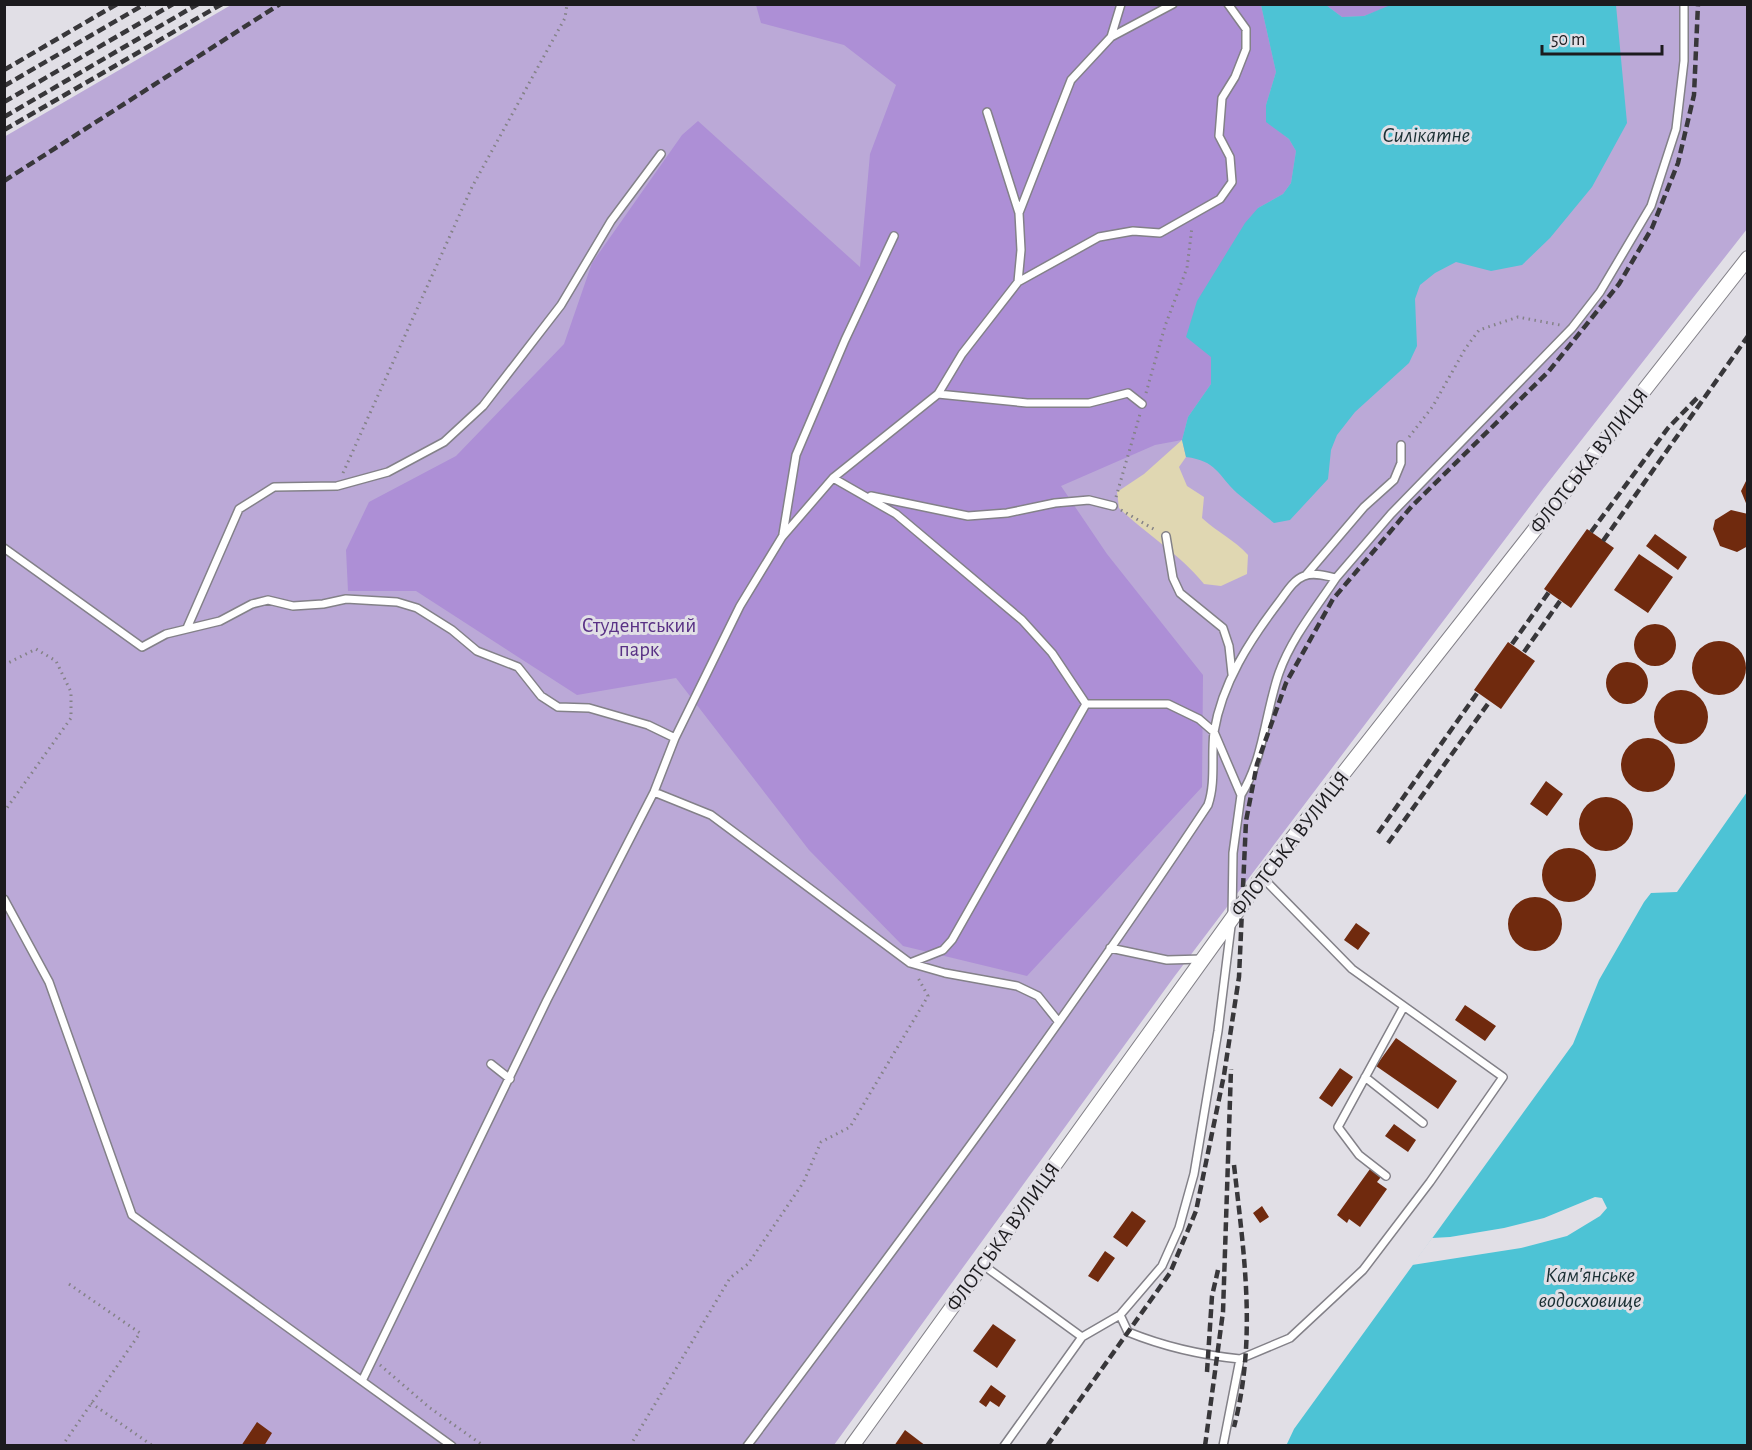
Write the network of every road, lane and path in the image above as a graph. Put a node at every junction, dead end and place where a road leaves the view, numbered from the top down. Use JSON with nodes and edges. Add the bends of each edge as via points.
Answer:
{"nodes":[{"id":1,"x":567,"y":4,"type":"edge"},
{"id":2,"x":1121,"y":4,"type":"edge"},
{"id":3,"x":1173,"y":4,"type":"edge"},
{"id":4,"x":1228,"y":4,"type":"edge"},
{"id":5,"x":1684,"y":4,"type":"edge"},
{"id":6,"x":1111,"y":38,"type":"junction"},
{"id":7,"x":987,"y":112,"type":"dead end"},
{"id":8,"x":661,"y":153,"type":"dead end"},
{"id":9,"x":1019,"y":213,"type":"junction"},
{"id":10,"x":1194,"y":217,"type":"junction"},
{"id":11,"x":894,"y":236,"type":"dead end"},
{"id":12,"x":1748,"y":258,"type":"edge"},
{"id":13,"x":1018,"y":282,"type":"junction"},
{"id":14,"x":1572,"y":328,"type":"junction"},
{"id":15,"x":938,"y":394,"type":"junction"},
{"id":16,"x":1142,"y":404,"type":"junction"},
{"id":17,"x":1401,"y":445,"type":"joint"},
{"id":18,"x":833,"y":478,"type":"junction"},
{"id":19,"x":337,"y":486,"type":"junction"},
{"id":20,"x":865,"y":495,"type":"junction"},
{"id":21,"x":1113,"y":506,"type":"junction"},
{"id":22,"x":1166,"y":536,"type":"joint"},
{"id":23,"x":782,"y":537,"type":"junction"},
{"id":24,"x":4,"y":548,"type":"edge"},
{"id":25,"x":1306,"y":575,"type":"junction"},
{"id":26,"x":1336,"y":578,"type":"junction"},
{"id":27,"x":187,"y":628,"type":"junction"},
{"id":28,"x":4,"y":664,"type":"edge"},
{"id":29,"x":1232,"y":676,"type":"junction"},
{"id":30,"x":1086,"y":704,"type":"junction"},
{"id":31,"x":1214,"y":732,"type":"junction"},
{"id":32,"x":675,"y":738,"type":"junction"},
{"id":33,"x":654,"y":792,"type":"junction"},
{"id":34,"x":1241,"y":795,"type":"junction"},
{"id":35,"x":4,"y":812,"type":"edge"},
{"id":36,"x":1262,"y":877,"type":"junction"},
{"id":37,"x":4,"y":899,"type":"edge"},
{"id":38,"x":1232,"y":918,"type":"junction"},
{"id":39,"x":1110,"y":948,"type":"junction"},
{"id":40,"x":1203,"y":959,"type":"junction"},
{"id":41,"x":910,"y":963,"type":"junction"},
{"id":42,"x":1402,"y":1008,"type":"junction"},
{"id":43,"x":1058,"y":1021,"type":"junction"},
{"id":44,"x":491,"y":1064,"type":"dead end"},
{"id":45,"x":1365,"y":1077,"type":"junction"},
{"id":46,"x":510,"y":1079,"type":"junction"},
{"id":47,"x":1423,"y":1123,"type":"dead end"},
{"id":48,"x":1386,"y":1176,"type":"dead end"},
{"id":49,"x":983,"y":1265,"type":"junction"},
{"id":50,"x":66,"y":1282,"type":"dead end"},
{"id":51,"x":1120,"y":1315,"type":"junction"},
{"id":52,"x":1082,"y":1337,"type":"junction"},
{"id":53,"x":1240,"y":1359,"type":"junction"},
{"id":54,"x":374,"y":1360,"type":"junction"},
{"id":55,"x":362,"y":1381,"type":"junction"},
{"id":56,"x":91,"y":1403,"type":"junction"},
{"id":57,"x":62,"y":1446,"type":"edge"},
{"id":58,"x":153,"y":1446,"type":"edge"},
{"id":59,"x":452,"y":1446,"type":"edge"},
{"id":60,"x":484,"y":1446,"type":"edge"},
{"id":61,"x":630,"y":1446,"type":"edge"},
{"id":62,"x":747,"y":1446,"type":"edge"},
{"id":63,"x":852,"y":1446,"type":"edge"},
{"id":64,"x":1004,"y":1446,"type":"edge"},
{"id":65,"x":1223,"y":1446,"type":"edge"}],
"edges":[{"from":1,"to":19,"type":"path","via":[[565,18],[472,187]]},
{"from":2,"to":6,"type":"lane"},
{"from":3,"to":6,"type":"lane"},
{"from":4,"to":10,"type":"lane","via":[[1246,29],[1246,49],[1222,98],[1219,136],[1230,157],[1232,182],[1220,199]]},
{"from":5,"to":14,"type":"lane","via":[[1684,61],[1676,129],[1651,206],[1600,292]]},
{"from":6,"to":9,"type":"lane","via":[[1071,80]]},
{"from":7,"to":9,"type":"lane"},
{"from":8,"to":19,"type":"lane","via":[[611,221],[561,305],[483,406],[444,442],[388,472]]},
{"from":9,"to":13,"type":"lane"},
{"from":10,"to":13,"type":"lane","via":[[1160,233],[1133,231],[1099,237]]},
{"from":10,"to":16,"type":"path","via":[[1187,268]]},
{"from":11,"to":23,"type":"lane","via":[[796,455]]},
{"from":12,"to":36,"type":"street","name":"ФЛОТСЬКА ВУЛИЦЯ"},
{"from":13,"to":15,"type":"lane","via":[[962,354]]},
{"from":14,"to":17,"type":"path","via":[[1518,317],[1479,330],[1419,428]]},
{"from":14,"to":26,"type":"lane","via":[[1391,514]]},
{"from":15,"to":16,"type":"lane","via":[[1027,403],[1089,403],[1128,393]]},
{"from":15,"to":18,"type":"lane"},
{"from":16,"to":21,"type":"path"},
{"from":17,"to":25,"type":"lane","via":[[1401,463],[1394,480],[1364,507]]},
{"from":18,"to":20,"type":"lane"},
{"from":18,"to":23,"type":"lane"},
{"from":19,"to":27,"type":"lane","via":[[274,487],[239,509]]},
{"from":20,"to":21,"type":"lane","via":[[968,516],[1089,500]]},
{"from":20,"to":30,"type":"lane","via":[[896,514],[1022,620],[1053,653]]},
{"from":21,"to":22,"type":"path"},
{"from":22,"to":29,"type":"lane","via":[[1173,578],[1180,593],[1223,628]]},
{"from":23,"to":32,"type":"lane","via":[[740,606]]},
{"from":24,"to":27,"type":"lane","via":[[142,647]]},
{"from":25,"to":26,"type":"lane"},
{"from":25,"to":29,"type":"lane","via":[[1296,581],[1269,615]]},
{"from":26,"to":34,"type":"lane","via":[[1280,671],[1252,778]]},
{"from":27,"to":32,"type":"lane","via":[[220,621],[268,600],[293,606],[346,599],[397,602],[417,608],[477,651],[518,667],[541,696],[558,707],[589,708],[648,725]]},
{"from":28,"to":35,"type":"path","via":[[36,649],[56,661],[71,692],[71,718]]},
{"from":29,"to":31,"type":"lane"},
{"from":30,"to":31,"type":"lane","via":[[1168,704],[1199,719]]},
{"from":30,"to":41,"type":"lane","via":[[952,940],[943,950]]},
{"from":31,"to":34,"type":"lane"},
{"from":31,"to":39,"type":"lane","via":[[1212,793],[1208,805]]},
{"from":32,"to":33,"type":"lane"},
{"from":33,"to":41,"type":"lane","via":[[711,814]]},
{"from":33,"to":46,"type":"lane"},
{"from":34,"to":38,"type":"lane","via":[[1233,853]]},
{"from":36,"to":38,"type":"street","name":"ФЛОТСЬКА ВУЛИЦЯ"},
{"from":36,"to":42,"type":"lane","via":[[1352,969]]},
{"from":37,"to":55,"type":"lane","via":[[49,982],[132,1215]]},
{"from":38,"to":40,"type":"street","name":"ФЛОТСЬКА ВУЛИЦЯ"},
{"from":38,"to":51,"type":"lane","via":[[1196,1163],[1179,1228],[1162,1266]]},
{"from":39,"to":40,"type":"lane","via":[[1167,960]]},
{"from":39,"to":43,"type":"lane"},
{"from":40,"to":49,"type":"street","name":"ФЛОТСЬКА ВУЛИЦЯ"},
{"from":41,"to":43,"type":"lane","via":[[945,974],[1017,986],[1038,996]]},
{"from":41,"to":61,"type":"path","via":[[928,996],[850,1127],[821,1142],[803,1183],[748,1264],[730,1278]]},
{"from":42,"to":45,"type":"lane"},
{"from":42,"to":53,"type":"lane","via":[[1503,1077],[1363,1270],[1290,1338]]},
{"from":43,"to":62,"type":"lane"},
{"from":44,"to":46,"type":"lane"},
{"from":45,"to":47,"type":"lane"},
{"from":45,"to":48,"type":"lane","via":[[1338,1127],[1359,1155]]},
{"from":46,"to":54,"type":"lane"},
{"from":49,"to":52,"type":"lane"},
{"from":49,"to":63,"type":"street","name":"ФЛОТСЬКА ВУЛИЦЯ"},
{"from":50,"to":56,"type":"path","via":[[140,1333]]},
{"from":51,"to":52,"type":"lane"},
{"from":51,"to":53,"type":"lane","via":[[1128,1332],[1160,1345],[1199,1355]]},
{"from":52,"to":64,"type":"lane"},
{"from":53,"to":65,"type":"lane"},
{"from":54,"to":55,"type":"lane"},
{"from":54,"to":60,"type":"path","via":[[430,1408]]},
{"from":55,"to":59,"type":"lane"},
{"from":56,"to":57,"type":"path"},
{"from":56,"to":58,"type":"path"}]}
